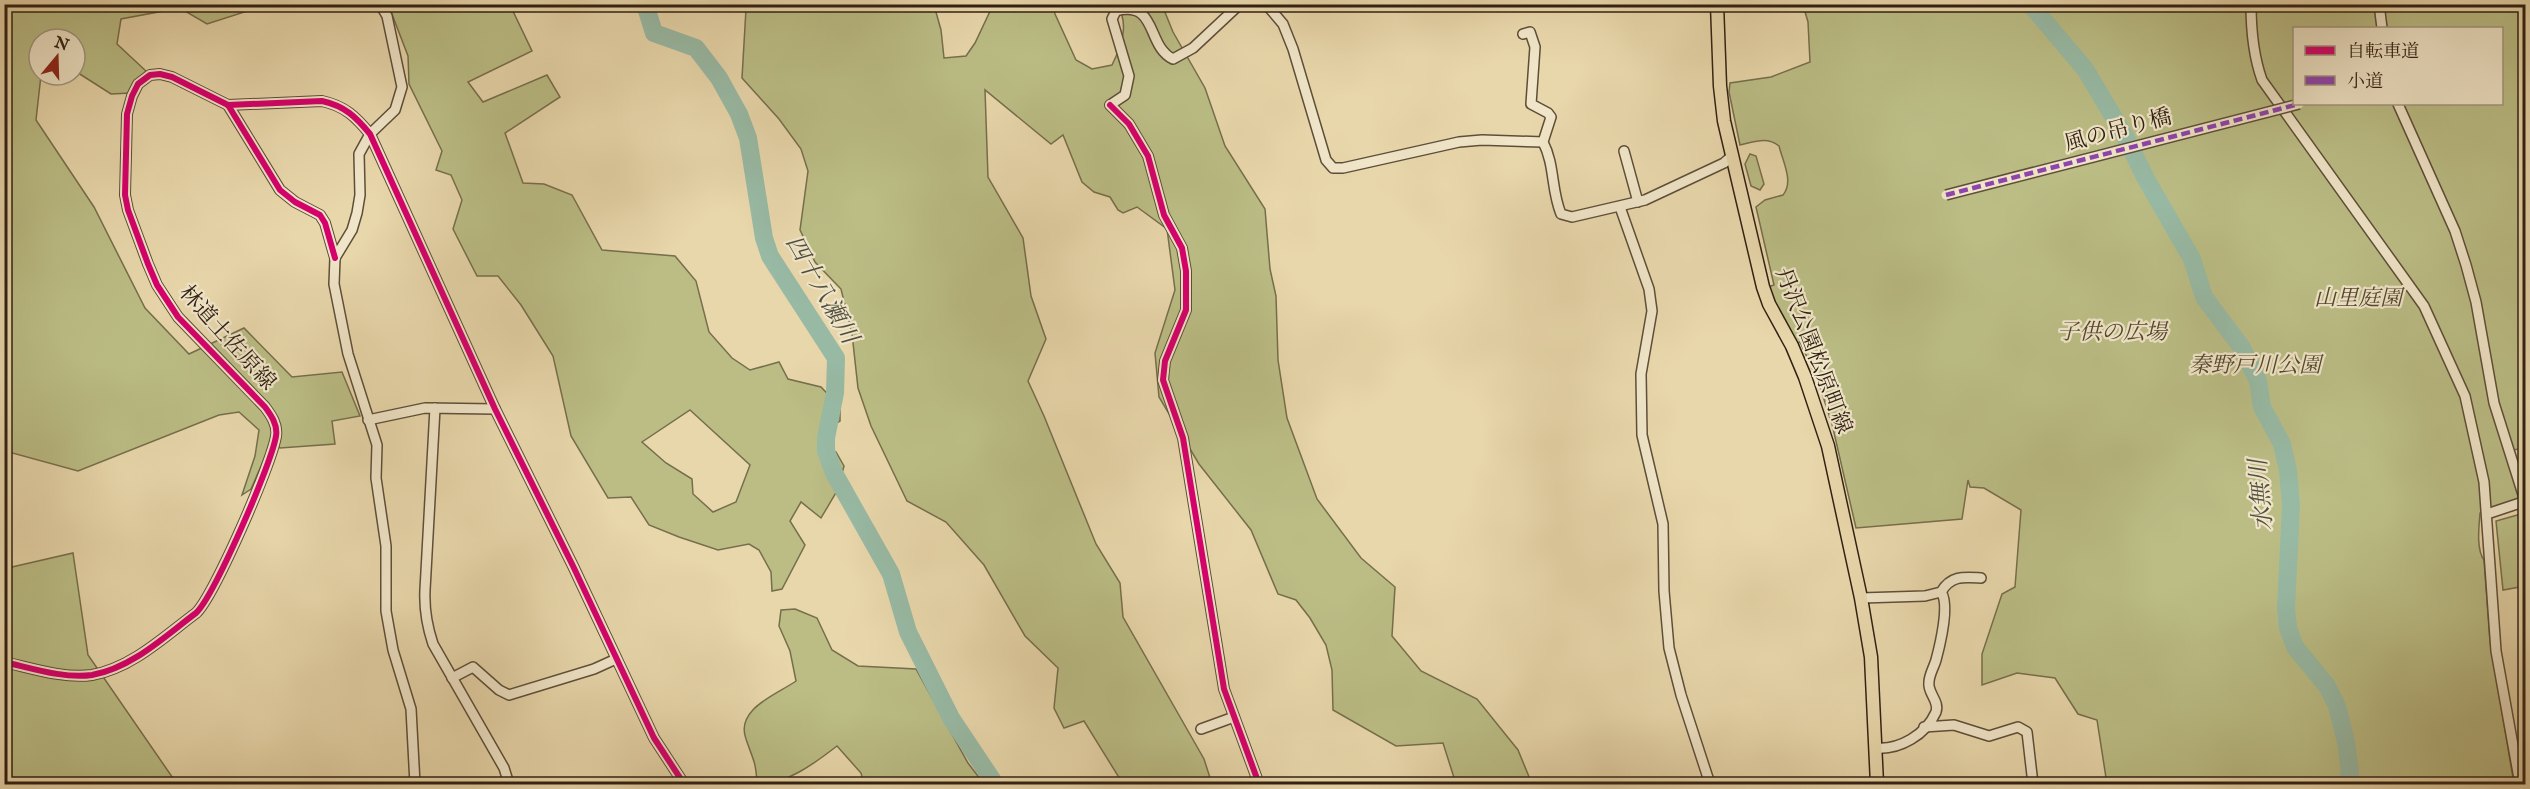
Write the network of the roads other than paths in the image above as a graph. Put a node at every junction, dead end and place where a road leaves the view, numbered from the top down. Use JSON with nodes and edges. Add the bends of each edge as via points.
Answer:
{"nodes":[{"id":1,"x":380,"y":4,"type":"edge"},
{"id":2,"x":1240,"y":4,"type":"edge"},
{"id":3,"x":1266,"y":4,"type":"edge"},
{"id":4,"x":1717,"y":4,"type":"edge"},
{"id":5,"x":2251,"y":4,"type":"edge"},
{"id":6,"x":2379,"y":4,"type":"edge"},
{"id":7,"x":2382,"y":27,"type":"edge"},
{"id":8,"x":1523,"y":34,"type":"dead end"},
{"id":9,"x":228,"y":105,"type":"junction"},
{"id":10,"x":2295,"y":105,"type":"edge"},
{"id":11,"x":2398,"y":105,"type":"edge"},
{"id":12,"x":370,"y":134,"type":"junction"},
{"id":13,"x":1543,"y":141,"type":"junction"},
{"id":14,"x":1624,"y":151,"type":"dead end"},
{"id":15,"x":1732,"y":156,"type":"junction"},
{"id":16,"x":1946,"y":195,"type":"dead end"},
{"id":17,"x":1638,"y":202,"type":"junction"},
{"id":18,"x":1620,"y":207,"type":"junction"},
{"id":19,"x":335,"y":258,"type":"junction"},
{"id":20,"x":435,"y":408,"type":"junction"},
{"id":21,"x":495,"y":409,"type":"junction"},
{"id":22,"x":369,"y":420,"type":"junction"},
{"id":23,"x":2525,"y":501,"type":"edge"},
{"id":24,"x":2487,"y":514,"type":"junction"},
{"id":25,"x":1981,"y":578,"type":"dead end"},
{"id":26,"x":1941,"y":592,"type":"junction"},
{"id":27,"x":1861,"y":598,"type":"junction"},
{"id":28,"x":616,"y":659,"type":"junction"},
{"id":29,"x":4,"y":662,"type":"edge"},
{"id":30,"x":452,"y":678,"type":"junction"},
{"id":31,"x":1234,"y":717,"type":"junction"},
{"id":32,"x":1924,"y":727,"type":"junction"},
{"id":33,"x":1201,"y":729,"type":"dead end"},
{"id":34,"x":1875,"y":748,"type":"junction"},
{"id":35,"x":2521,"y":782,"type":"edge"},
{"id":36,"x":415,"y":784,"type":"edge"},
{"id":37,"x":509,"y":784,"type":"edge"},
{"id":38,"x":684,"y":784,"type":"edge"},
{"id":39,"x":1259,"y":784,"type":"edge"},
{"id":40,"x":1710,"y":784,"type":"edge"},
{"id":41,"x":1877,"y":784,"type":"edge"},
{"id":42,"x":2034,"y":784,"type":"edge"}],
"edges":[{"from":1,"to":12,"type":"street","via":[[387,16],[402,87],[395,110]]},
{"from":2,"to":31,"type":"street","via":[[1193,48],[1173,58],[1165,55],[1145,14],[1137,7],[1116,11],[1112,19],[1129,76],[1125,94],[1110,105],[1129,124],[1148,156],[1164,215],[1182,248],[1186,310],[1165,361],[1162,380],[1183,438],[1224,689]]},
{"from":3,"to":13,"type":"street","via":[[1283,24],[1326,160],[1334,168],[1459,142]]},
{"from":4,"to":15,"type":"main road","name":"丹沢公園松原町線","via":[[1720,87]]},
{"from":5,"to":24,"type":"street","via":[[2251,29],[2262,80],[2424,306],[2465,396]]},
{"from":6,"to":7,"type":"street"},
{"from":8,"to":13,"type":"street","via":[[1530,32],[1535,47],[1531,104],[1551,117]]},
{"from":9,"to":12,"type":"street","via":[[322,101],[354,114]]},
{"from":9,"to":19,"type":"street","via":[[280,190],[320,215]]},
{"from":9,"to":29,"type":"street","name":"林道土佐原線","via":[[172,77],[160,74],[144,78],[132,96],[127,114],[125,195],[157,285],[178,317],[265,407],[274,423],[274,443],[250,507],[200,609],[127,663],[93,675],[81,675]]},
{"from":10,"to":16,"type":"street","name":"風の吊り橋","bridge":true},
{"from":11,"to":23,"type":"street","via":[[2466,264],[2494,403]]},
{"from":12,"to":19,"type":"street","via":[[359,154],[357,213]]},
{"from":12,"to":21,"type":"street"},
{"from":13,"to":18,"type":"street","via":[[1551,156],[1561,214],[1572,217]]},
{"from":14,"to":17,"type":"street"},
{"from":15,"to":17,"type":"street"},
{"from":15,"to":27,"type":"main road","name":"丹沢公園松原町線","via":[[1768,304],[1801,367],[1828,446]]},
{"from":17,"to":18,"type":"street"},
{"from":18,"to":40,"type":"street","via":[[1649,289],[1652,311],[1641,374],[1642,435],[1663,524],[1669,648]]},
{"from":19,"to":22,"type":"street","via":[[334,284],[348,354]]},
{"from":20,"to":21,"type":"street"},
{"from":20,"to":22,"type":"street"},
{"from":20,"to":30,"type":"street","via":[[424,610],[433,644]]},
{"from":21,"to":28,"type":"street"},
{"from":22,"to":36,"type":"street","via":[[377,445],[376,478],[387,546],[386,611],[412,717]]},
{"from":23,"to":24,"type":"street"},
{"from":24,"to":35,"type":"street","via":[[2496,651]]},
{"from":25,"to":26,"type":"street","via":[[1958,577]]},
{"from":26,"to":27,"type":"street"},
{"from":26,"to":32,"type":"street","via":[[1945,606],[1941,638],[1928,683],[1937,706],[1935,715]]},
{"from":27,"to":34,"type":"main road","name":"丹沢公園松原町線","via":[[1871,657]]},
{"from":28,"to":30,"type":"street","via":[[509,695],[473,667]]},
{"from":28,"to":38,"type":"street","via":[[654,738]]},
{"from":30,"to":37,"type":"street","via":[[504,768]]},
{"from":31,"to":33,"type":"street"},
{"from":31,"to":39,"type":"street"},
{"from":32,"to":34,"type":"street","via":[[1903,745]]},
{"from":32,"to":42,"type":"street","via":[[1954,725],[1989,736],[2018,727],[2027,732]]},
{"from":34,"to":41,"type":"main road","name":"丹沢公園松原町線"}]}
